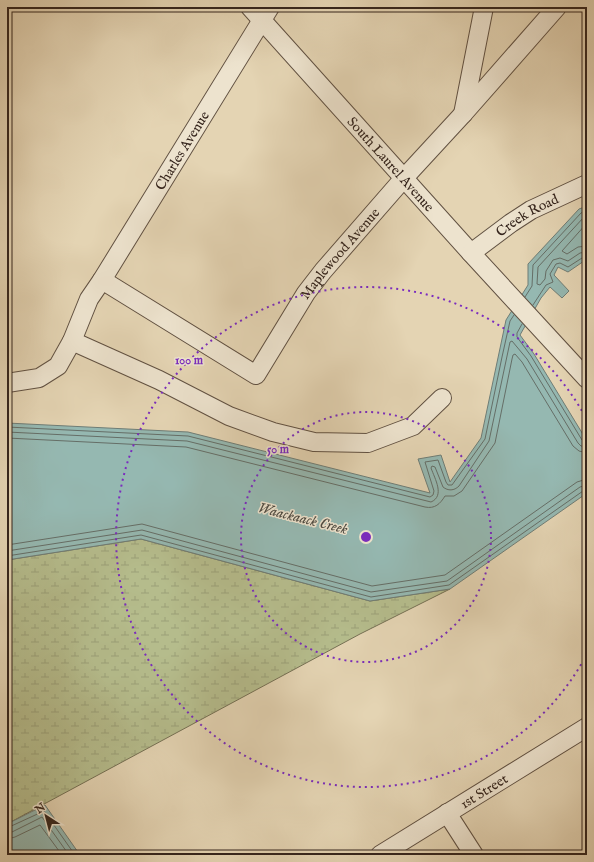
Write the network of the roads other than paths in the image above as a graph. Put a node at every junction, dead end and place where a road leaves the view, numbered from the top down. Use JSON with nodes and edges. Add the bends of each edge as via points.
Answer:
{"nodes":[{"id":1,"x":484,"y":7,"type":"edge"},
{"id":2,"x":557,"y":7,"type":"edge"},
{"id":3,"x":260,"y":11,"type":"edge"},
{"id":4,"x":463,"y":114,"type":"junction"},
{"id":5,"x":404,"y":178,"type":"junction"},
{"id":6,"x":587,"y":184,"type":"edge"},
{"id":7,"x":471,"y":253,"type":"junction"},
{"id":8,"x":102,"y":280,"type":"junction"},
{"id":9,"x":72,"y":341,"type":"junction"},
{"id":10,"x":587,"y":379,"type":"edge"},
{"id":11,"x":7,"y":383,"type":"edge"},
{"id":12,"x":442,"y":398,"type":"dead end"},
{"id":13,"x":587,"y":727,"type":"edge"},
{"id":14,"x":447,"y":813,"type":"junction"},
{"id":15,"x":380,"y":855,"type":"edge"},
{"id":16,"x":474,"y":855,"type":"edge"}],
"edges":[{"from":1,"to":4,"type":"street"},
{"from":2,"to":4,"type":"street","name":"Maplewood Avenue"},
{"from":3,"to":5,"type":"street","name":"South Laurel Avenue"},
{"from":3,"to":8,"type":"street","name":"Charles Avenue"},
{"from":4,"to":5,"type":"street","name":"Maplewood Avenue"},
{"from":5,"to":7,"type":"street","name":"South Laurel Avenue"},
{"from":5,"to":8,"type":"street","name":"Maplewood Avenue","via":[[306,293],[256,375]]},
{"from":6,"to":7,"type":"street","name":"Creek Road","via":[[531,210]]},
{"from":7,"to":10,"type":"street","name":"South Laurel Avenue"},
{"from":8,"to":9,"type":"street","name":"Charles Avenue","via":[[89,299]]},
{"from":9,"to":11,"type":"street","name":"Charles Avenue","via":[[58,366],[39,378]]},
{"from":9,"to":12,"type":"street","via":[[159,380],[228,416],[273,432],[314,442],[368,443],[413,426]]},
{"from":13,"to":14,"type":"street","name":"1st Street"},
{"from":14,"to":15,"type":"street","name":"1st Street"},
{"from":14,"to":16,"type":"street"}]}
